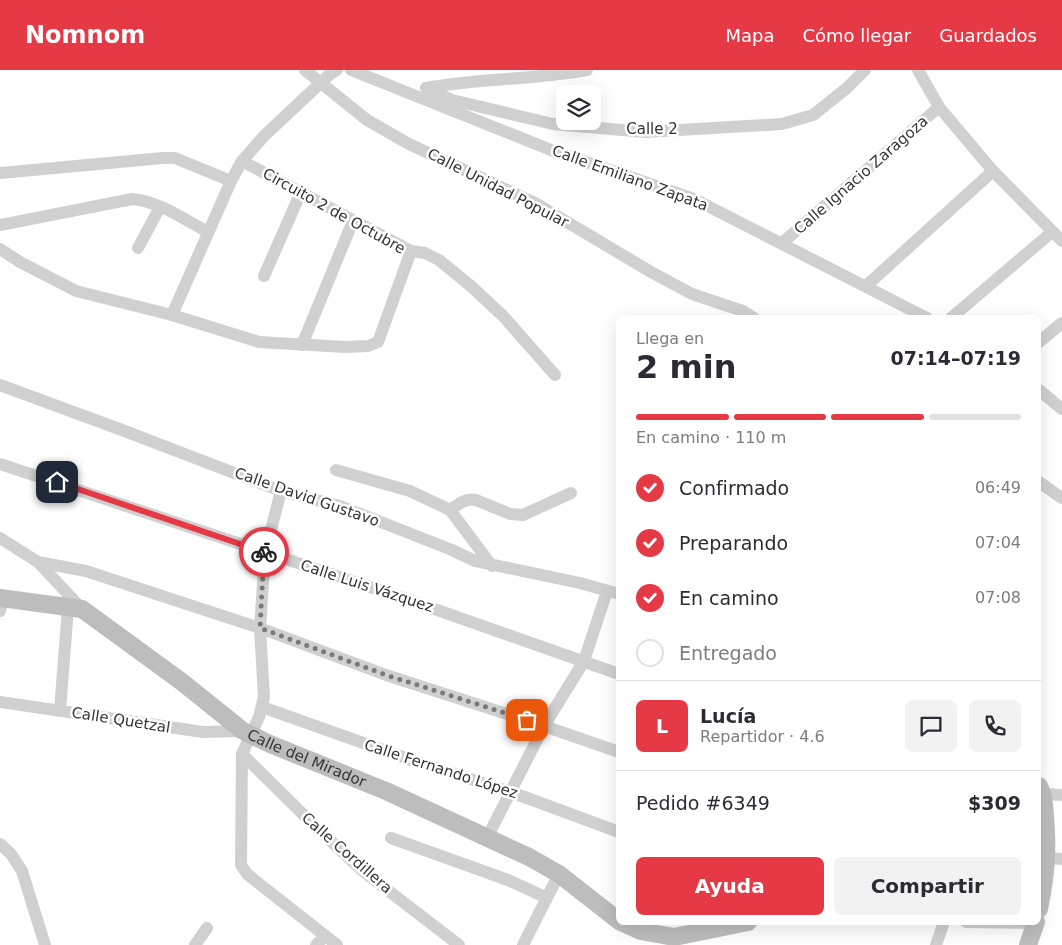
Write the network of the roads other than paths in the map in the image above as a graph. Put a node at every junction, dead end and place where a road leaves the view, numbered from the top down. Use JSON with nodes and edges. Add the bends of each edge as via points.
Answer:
{"nodes":[{"id":1,"x":305,"y":70,"type":"edge"},
{"id":2,"x":337,"y":70,"type":"edge"},
{"id":3,"x":351,"y":70,"type":"edge"},
{"id":4,"x":587,"y":70,"type":"edge"},
{"id":5,"x":865,"y":70,"type":"edge"},
{"id":6,"x":918,"y":70,"type":"edge"},
{"id":7,"x":320,"y":84,"type":"junction"},
{"id":8,"x":426,"y":88,"type":"junction"},
{"id":9,"x":406,"y":92,"type":"junction"},
{"id":10,"x":939,"y":107,"type":"junction"},
{"id":11,"x":242,"y":161,"type":"junction"},
{"id":12,"x":993,"y":171,"type":"junction"},
{"id":13,"x":0,"y":173,"type":"edge"},
{"id":14,"x":231,"y":181,"type":"junction"},
{"id":15,"x":300,"y":192,"type":"junction"},
{"id":16,"x":160,"y":207,"type":"junction"},
{"id":17,"x":353,"y":220,"type":"junction"},
{"id":18,"x":0,"y":225,"type":"edge"},
{"id":19,"x":208,"y":232,"type":"junction"},
{"id":20,"x":1052,"y":232,"type":"junction"},
{"id":21,"x":1062,"y":241,"type":"edge"},
{"id":22,"x":782,"y":243,"type":"junction"},
{"id":23,"x":138,"y":248,"type":"dead end"},
{"id":24,"x":0,"y":249,"type":"edge"},
{"id":25,"x":411,"y":251,"type":"junction"},
{"id":26,"x":264,"y":276,"type":"dead end"},
{"id":27,"x":866,"y":286,"type":"junction"},
{"id":28,"x":172,"y":315,"type":"junction"},
{"id":29,"x":749,"y":315,"type":"edge"},
{"id":30,"x":921,"y":315,"type":"edge"},
{"id":31,"x":955,"y":315,"type":"edge"},
{"id":32,"x":1062,"y":323,"type":"edge"},
{"id":33,"x":1041,"y":340,"type":"edge"},
{"id":34,"x":302,"y":345,"type":"junction"},
{"id":35,"x":555,"y":375,"type":"dead end"},
{"id":36,"x":0,"y":385,"type":"edge"},
{"id":37,"x":1041,"y":392,"type":"edge"},
{"id":38,"x":1062,"y":409,"type":"edge"},
{"id":39,"x":0,"y":464,"type":"edge"},
{"id":40,"x":336,"y":470,"type":"dead end"},
{"id":41,"x":1041,"y":483,"type":"edge"},
{"id":42,"x":281,"y":491,"type":"junction"},
{"id":43,"x":571,"y":493,"type":"dead end"},
{"id":44,"x":1062,"y":498,"type":"edge"},
{"id":45,"x":450,"y":510,"type":"junction"},
{"id":46,"x":0,"y":538,"type":"edge"},
{"id":47,"x":265,"y":553,"type":"junction"},
{"id":48,"x":38,"y":562,"type":"junction"},
{"id":49,"x":492,"y":566,"type":"junction"},
{"id":50,"x":613,"y":593,"type":"edge"},
{"id":51,"x":1,"y":603,"type":"edge"},
{"id":52,"x":75,"y":608,"type":"junction"},
{"id":53,"x":260,"y":628,"type":"junction"},
{"id":54,"x":584,"y":661,"type":"junction"},
{"id":55,"x":616,"y":673,"type":"edge"},
{"id":56,"x":0,"y":702,"type":"edge"},
{"id":57,"x":262,"y":707,"type":"junction"},
{"id":58,"x":60,"y":710,"type":"junction"},
{"id":59,"x":544,"y":726,"type":"junction"},
{"id":60,"x":247,"y":733,"type":"junction"},
{"id":61,"x":616,"y":751,"type":"edge"},
{"id":62,"x":242,"y":754,"type":"junction"},
{"id":63,"x":1041,"y":790,"type":"edge"},
{"id":64,"x":511,"y":792,"type":"junction"},
{"id":65,"x":1062,"y":795,"type":"edge"},
{"id":66,"x":616,"y":831,"type":"edge"},
{"id":67,"x":391,"y":838,"type":"dead end"},
{"id":68,"x":487,"y":838,"type":"junction"},
{"id":69,"x":0,"y":844,"type":"edge"},
{"id":70,"x":1054,"y":858,"type":"edge"},
{"id":71,"x":560,"y":874,"type":"junction"},
{"id":72,"x":547,"y":898,"type":"junction"},
{"id":73,"x":1041,"y":898,"type":"edge"},
{"id":74,"x":616,"y":919,"type":"edge"},
{"id":75,"x":627,"y":925,"type":"edge"},
{"id":76,"x":733,"y":925,"type":"edge"},
{"id":77,"x":943,"y":925,"type":"edge"},
{"id":78,"x":1035,"y":925,"type":"edge"},
{"id":79,"x":207,"y":928,"type":"dead end"},
{"id":80,"x":321,"y":940,"type":"edge"},
{"id":81,"x":45,"y":945,"type":"edge"},
{"id":82,"x":195,"y":945,"type":"edge"},
{"id":83,"x":338,"y":945,"type":"edge"},
{"id":84,"x":459,"y":945,"type":"edge"},
{"id":85,"x":523,"y":945,"type":"edge"},
{"id":86,"x":936,"y":945,"type":"edge"},
{"id":87,"x":1028,"y":945,"type":"edge"}],
"edges":[{"from":1,"to":7,"type":"street","name":"Calle Unidad Popular"},
{"from":2,"to":7,"type":"street"},
{"from":3,"to":9,"type":"street","name":"Calle Emiliano Zapata"},
{"from":4,"to":8,"type":"street","via":[[556,76]]},
{"from":5,"to":8,"type":"street","name":"Calle 2","via":[[812,115],[782,124],[645,132],[554,124],[452,100]]},
{"from":6,"to":10,"type":"street"},
{"from":7,"to":11,"type":"street"},
{"from":7,"to":29,"type":"street","name":"Calle Unidad Popular","via":[[367,120],[409,144],[535,203],[692,294]]},
{"from":8,"to":9,"type":"street"},
{"from":9,"to":22,"type":"street","name":"Calle Emiliano Zapata","via":[[551,150],[694,199]]},
{"from":10,"to":12,"type":"street"},
{"from":10,"to":22,"type":"street","name":"Calle Ignacio Zaragoza"},
{"from":11,"to":14,"type":"street"},
{"from":11,"to":15,"type":"street","name":"Circuito 2 de Octubre"},
{"from":12,"to":20,"type":"street"},
{"from":12,"to":27,"type":"street"},
{"from":13,"to":14,"type":"street","via":[[175,158]]},
{"from":14,"to":19,"type":"street"},
{"from":15,"to":17,"type":"street","name":"Circuito 2 de Octubre"},
{"from":15,"to":26,"type":"street"},
{"from":16,"to":18,"type":"street","via":[[132,199]]},
{"from":16,"to":19,"type":"street"},
{"from":16,"to":23,"type":"street"},
{"from":17,"to":25,"type":"street","name":"Circuito 2 de Octubre"},
{"from":17,"to":34,"type":"street"},
{"from":19,"to":28,"type":"street"},
{"from":20,"to":21,"type":"street"},
{"from":20,"to":31,"type":"street"},
{"from":22,"to":27,"type":"street","name":"Calle Emiliano Zapata"},
{"from":24,"to":28,"type":"street","name":"Circuito 2 de Octubre","via":[[76,291]]},
{"from":25,"to":34,"type":"street","name":"Circuito 2 de Octubre","via":[[378,342],[346,347]]},
{"from":25,"to":35,"type":"street","via":[[439,260],[472,287],[504,317]]},
{"from":27,"to":30,"type":"street","name":"Calle Emiliano Zapata"},
{"from":28,"to":34,"type":"street","name":"Circuito 2 de Octubre","via":[[259,342]]},
{"from":32,"to":33,"type":"street"},
{"from":36,"to":42,"type":"street","name":"Calle David Gustavo"},
{"from":37,"to":38,"type":"street"},
{"from":39,"to":47,"type":"street","name":"Calle Luis Vázquez"},
{"from":40,"to":45,"type":"street","via":[[410,491]]},
{"from":41,"to":44,"type":"street"},
{"from":42,"to":47,"type":"street"},
{"from":42,"to":49,"type":"street","name":"Calle David Gustavo","via":[[340,506]]},
{"from":43,"to":45,"type":"street","via":[[523,515],[510,514],[471,499]]},
{"from":45,"to":49,"type":"street"},
{"from":46,"to":48,"type":"street"},
{"from":47,"to":53,"type":"street"},
{"from":47,"to":54,"type":"street","name":"Calle Luis Vázquez"},
{"from":48,"to":52,"type":"street"},
{"from":48,"to":53,"type":"street","via":[[86,571]]},
{"from":49,"to":50,"type":"street","name":"Calle David Gustavo","via":[[580,583]]},
{"from":50,"to":54,"type":"street"},
{"from":51,"to":52,"type":"street","name":"Calle del Mirador"},
{"from":52,"to":58,"type":"street"},
{"from":52,"to":60,"type":"street","name":"Calle del Mirador","via":[[182,682]]},
{"from":53,"to":57,"type":"street"},
{"from":53,"to":59,"type":"street","via":[[386,675]]},
{"from":54,"to":55,"type":"street","name":"Calle Luis Vázquez"},
{"from":54,"to":59,"type":"street"},
{"from":56,"to":58,"type":"street","name":"Calle Quetzal"},
{"from":57,"to":60,"type":"street"},
{"from":57,"to":64,"type":"street","name":"Calle Fernando López"},
{"from":58,"to":60,"type":"street","name":"Calle Quetzal","via":[[203,732]]},
{"from":59,"to":61,"type":"street"},
{"from":59,"to":64,"type":"street"},
{"from":60,"to":62,"type":"street"},
{"from":60,"to":68,"type":"street","name":"Calle del Mirador","via":[[386,791]]},
{"from":62,"to":80,"type":"street","via":[[241,864],[247,874]]},
{"from":62,"to":84,"type":"street","name":"Calle Cordillera","via":[[364,872]]},
{"from":63,"to":65,"type":"street"},
{"from":63,"to":70,"type":"street","via":[[1048,847]]},
{"from":64,"to":66,"type":"street","name":"Calle Fernando López"},
{"from":64,"to":68,"type":"street"},
{"from":67,"to":72,"type":"street","via":[[508,880]]},
{"from":68,"to":71,"type":"street","name":"Calle del Mirador"},
{"from":69,"to":81,"type":"street","via":[[22,872]]},
{"from":70,"to":73,"type":"street"},
{"from":71,"to":72,"type":"street"},
{"from":71,"to":74,"type":"street","name":"Calle del Mirador"},
{"from":72,"to":85,"type":"street"},
{"from":75,"to":76,"type":"street","name":"Calle del Mirador","via":[[674,937]]},
{"from":77,"to":86,"type":"street"},
{"from":78,"to":87,"type":"street"},
{"from":79,"to":82,"type":"street"},
{"from":80,"to":83,"type":"street"}]}
